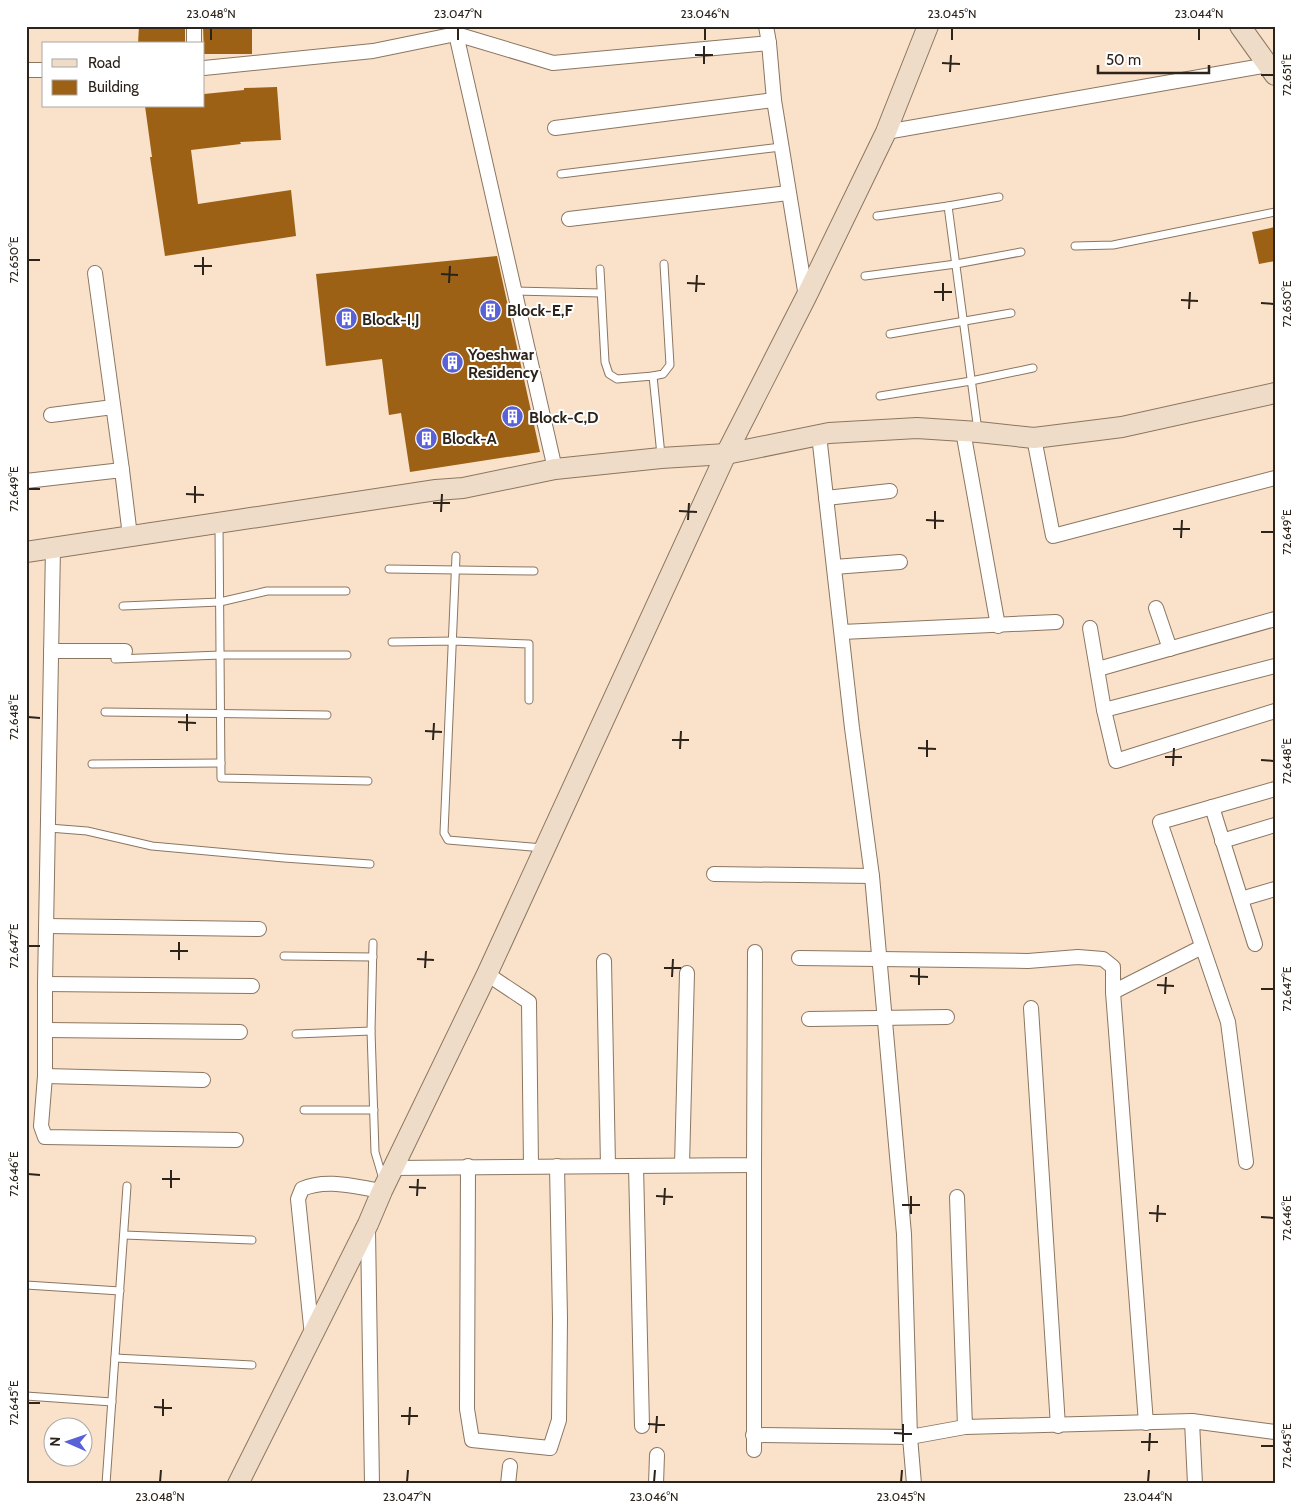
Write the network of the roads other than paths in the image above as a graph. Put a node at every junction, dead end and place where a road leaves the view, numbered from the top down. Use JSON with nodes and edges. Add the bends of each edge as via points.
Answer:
{"nodes":[{"id":1,"x":194,"y":26,"type":"edge"},
{"id":2,"x":766,"y":26,"type":"edge"},
{"id":3,"x":928,"y":26,"type":"edge"},
{"id":4,"x":1240,"y":26,"type":"edge"},
{"id":5,"x":455,"y":30,"type":"edge"},
{"id":6,"x":194,"y":42,"type":"edge"},
{"id":7,"x":769,"y":42,"type":"junction"},
{"id":8,"x":205,"y":68,"type":"edge"},
{"id":9,"x":26,"y":70,"type":"edge"},
{"id":10,"x":42,"y":70,"type":"edge"},
{"id":11,"x":1271,"y":70,"type":"edge"},
{"id":12,"x":774,"y":100,"type":"junction"},
{"id":13,"x":555,"y":128,"type":"dead end"},
{"id":14,"x":886,"y":132,"type":"junction"},
{"id":15,"x":781,"y":147,"type":"junction"},
{"id":16,"x":561,"y":174,"type":"dead end"},
{"id":17,"x":788,"y":193,"type":"junction"},
{"id":18,"x":998,"y":197,"type":"dead end"},
{"id":19,"x":948,"y":206,"type":"junction"},
{"id":20,"x":1275,"y":212,"type":"edge"},
{"id":21,"x":877,"y":216,"type":"dead end"},
{"id":22,"x":569,"y":219,"type":"dead end"},
{"id":23,"x":1075,"y":246,"type":"dead end"},
{"id":24,"x":1021,"y":252,"type":"dead end"},
{"id":25,"x":664,"y":264,"type":"dead end"},
{"id":26,"x":956,"y":264,"type":"junction"},
{"id":27,"x":600,"y":269,"type":"dead end"},
{"id":28,"x":94,"y":273,"type":"dead end"},
{"id":29,"x":865,"y":276,"type":"dead end"},
{"id":30,"x":514,"y":291,"type":"junction"},
{"id":31,"x":601,"y":293,"type":"junction"},
{"id":32,"x":806,"y":297,"type":"junction"},
{"id":33,"x":1012,"y":313,"type":"dead end"},
{"id":34,"x":962,"y":322,"type":"junction"},
{"id":35,"x":890,"y":334,"type":"dead end"},
{"id":36,"x":1033,"y":368,"type":"dead end"},
{"id":37,"x":654,"y":376,"type":"junction"},
{"id":38,"x":971,"y":381,"type":"junction"},
{"id":39,"x":880,"y":396,"type":"dead end"},
{"id":40,"x":1274,"y":396,"type":"edge"},
{"id":41,"x":113,"y":407,"type":"junction"},
{"id":42,"x":51,"y":415,"type":"dead end"},
{"id":43,"x":971,"y":431,"type":"junction"},
{"id":44,"x":819,"y":435,"type":"junction"},
{"id":45,"x":1034,"y":438,"type":"junction"},
{"id":46,"x":726,"y":454,"type":"junction"},
{"id":47,"x":661,"y":458,"type":"junction"},
{"id":48,"x":555,"y":469,"type":"junction"},
{"id":49,"x":122,"y":470,"type":"junction"},
{"id":50,"x":1275,"y":478,"type":"edge"},
{"id":51,"x":26,"y":481,"type":"edge"},
{"id":52,"x":890,"y":491,"type":"dead end"},
{"id":53,"x":826,"y":498,"type":"junction"},
{"id":54,"x":218,"y":523,"type":"junction"},
{"id":55,"x":130,"y":536,"type":"junction"},
{"id":56,"x":53,"y":548,"type":"junction"},
{"id":57,"x":26,"y":552,"type":"edge"},
{"id":58,"x":456,"y":556,"type":"dead end"},
{"id":59,"x":900,"y":562,"type":"dead end"},
{"id":60,"x":834,"y":567,"type":"junction"},
{"id":61,"x":389,"y":569,"type":"dead end"},
{"id":62,"x":456,"y":570,"type":"junction"},
{"id":63,"x":534,"y":571,"type":"dead end"},
{"id":64,"x":346,"y":591,"type":"dead end"},
{"id":65,"x":220,"y":602,"type":"junction"},
{"id":66,"x":123,"y":606,"type":"dead end"},
{"id":67,"x":1156,"y":608,"type":"dead end"},
{"id":68,"x":1275,"y":619,"type":"edge"},
{"id":69,"x":1056,"y":622,"type":"dead end"},
{"id":70,"x":998,"y":626,"type":"junction"},
{"id":71,"x":1090,"y":628,"type":"dead end"},
{"id":72,"x":842,"y":632,"type":"junction"},
{"id":73,"x":453,"y":640,"type":"junction"},
{"id":74,"x":392,"y":642,"type":"dead end"},
{"id":75,"x":1170,"y":649,"type":"junction"},
{"id":76,"x":51,"y":651,"type":"junction"},
{"id":77,"x":120,"y":655,"type":"joint"},
{"id":78,"x":221,"y":655,"type":"junction"},
{"id":79,"x":347,"y":655,"type":"dead end"},
{"id":80,"x":1275,"y":666,"type":"edge"},
{"id":81,"x":1098,"y":669,"type":"junction"},
{"id":82,"x":528,"y":700,"type":"dead end"},
{"id":83,"x":1104,"y":710,"type":"junction"},
{"id":84,"x":1275,"y":711,"type":"edge"},
{"id":85,"x":105,"y":712,"type":"dead end"},
{"id":86,"x":221,"y":714,"type":"junction"},
{"id":87,"x":326,"y":715,"type":"dead end"},
{"id":88,"x":221,"y":763,"type":"junction"},
{"id":89,"x":92,"y":764,"type":"dead end"},
{"id":90,"x":368,"y":781,"type":"dead end"},
{"id":91,"x":1275,"y":789,"type":"edge"},
{"id":92,"x":1212,"y":807,"type":"junction"},
{"id":93,"x":1275,"y":825,"type":"edge"},
{"id":94,"x":49,"y":828,"type":"junction"},
{"id":95,"x":1222,"y":841,"type":"junction"},
{"id":96,"x":546,"y":849,"type":"junction"},
{"id":97,"x":370,"y":864,"type":"dead end"},
{"id":98,"x":714,"y":874,"type":"dead end"},
{"id":99,"x":872,"y":876,"type":"junction"},
{"id":100,"x":1275,"y":889,"type":"edge"},
{"id":101,"x":1241,"y":899,"type":"junction"},
{"id":102,"x":46,"y":926,"type":"junction"},
{"id":103,"x":258,"y":929,"type":"dead end"},
{"id":104,"x":373,"y":944,"type":"dead end"},
{"id":105,"x":1255,"y":944,"type":"dead end"},
{"id":106,"x":1202,"y":947,"type":"junction"},
{"id":107,"x":755,"y":952,"type":"dead end"},
{"id":108,"x":284,"y":956,"type":"dead end"},
{"id":109,"x":373,"y":957,"type":"junction"},
{"id":110,"x":799,"y":958,"type":"dead end"},
{"id":111,"x":878,"y":959,"type":"junction"},
{"id":112,"x":604,"y":961,"type":"dead end"},
{"id":113,"x":687,"y":973,"type":"dead end"},
{"id":114,"x":487,"y":974,"type":"junction"},
{"id":115,"x":45,"y":984,"type":"junction"},
{"id":116,"x":252,"y":986,"type":"dead end"},
{"id":117,"x":1114,"y":992,"type":"junction"},
{"id":118,"x":1031,"y":1008,"type":"dead end"},
{"id":119,"x":883,"y":1018,"type":"junction"},
{"id":120,"x":947,"y":1018,"type":"dead end"},
{"id":121,"x":809,"y":1019,"type":"dead end"},
{"id":122,"x":46,"y":1030,"type":"junction"},
{"id":123,"x":371,"y":1031,"type":"junction"},
{"id":124,"x":240,"y":1032,"type":"dead end"},
{"id":125,"x":296,"y":1034,"type":"dead end"},
{"id":126,"x":45,"y":1076,"type":"junction"},
{"id":127,"x":203,"y":1080,"type":"dead end"},
{"id":128,"x":304,"y":1110,"type":"dead end"},
{"id":129,"x":374,"y":1110,"type":"junction"},
{"id":130,"x":236,"y":1140,"type":"dead end"},
{"id":131,"x":1246,"y":1162,"type":"dead end"},
{"id":132,"x":682,"y":1165,"type":"junction"},
{"id":133,"x":754,"y":1165,"type":"junction"},
{"id":134,"x":468,"y":1166,"type":"junction"},
{"id":135,"x":531,"y":1166,"type":"junction"},
{"id":136,"x":557,"y":1166,"type":"junction"},
{"id":137,"x":608,"y":1166,"type":"junction"},
{"id":138,"x":636,"y":1166,"type":"junction"},
{"id":139,"x":386,"y":1181,"type":"junction"},
{"id":140,"x":127,"y":1186,"type":"dead end"},
{"id":141,"x":957,"y":1197,"type":"dead end"},
{"id":142,"x":368,"y":1224,"type":"junction"},
{"id":143,"x":124,"y":1235,"type":"junction"},
{"id":144,"x":252,"y":1240,"type":"dead end"},
{"id":145,"x":26,"y":1285,"type":"edge"},
{"id":146,"x":120,"y":1291,"type":"junction"},
{"id":147,"x":312,"y":1337,"type":"junction"},
{"id":148,"x":115,"y":1358,"type":"junction"},
{"id":149,"x":252,"y":1365,"type":"dead end"},
{"id":150,"x":26,"y":1396,"type":"edge"},
{"id":151,"x":112,"y":1402,"type":"junction"},
{"id":152,"x":1192,"y":1421,"type":"junction"},
{"id":153,"x":1146,"y":1423,"type":"junction"},
{"id":154,"x":642,"y":1426,"type":"dead end"},
{"id":155,"x":1058,"y":1426,"type":"junction"},
{"id":156,"x":965,"y":1427,"type":"junction"},
{"id":157,"x":1275,"y":1432,"type":"edge"},
{"id":158,"x":753,"y":1435,"type":"junction"},
{"id":159,"x":910,"y":1437,"type":"junction"},
{"id":160,"x":754,"y":1450,"type":"dead end"},
{"id":161,"x":657,"y":1455,"type":"dead end"},
{"id":162,"x":510,"y":1466,"type":"dead end"},
{"id":163,"x":106,"y":1484,"type":"edge"},
{"id":164,"x":238,"y":1484,"type":"edge"},
{"id":165,"x":372,"y":1484,"type":"edge"},
{"id":166,"x":508,"y":1484,"type":"edge"},
{"id":167,"x":656,"y":1484,"type":"edge"},
{"id":168,"x":914,"y":1484,"type":"edge"},
{"id":169,"x":1195,"y":1484,"type":"edge"}],
"edges":[{"from":1,"to":6,"type":"street"},
{"from":2,"to":7,"type":"street"},
{"from":3,"to":14,"type":"street"},
{"from":4,"to":11,"type":"street"},
{"from":5,"to":7,"type":"street","via":[[553,63]]},
{"from":5,"to":8,"type":"street","via":[[373,51]]},
{"from":5,"to":30,"type":"street"},
{"from":7,"to":12,"type":"street"},
{"from":9,"to":10,"type":"street"},
{"from":11,"to":14,"type":"street"},
{"from":12,"to":13,"type":"street"},
{"from":12,"to":15,"type":"street"},
{"from":14,"to":32,"type":"street"},
{"from":15,"to":16,"type":"lane"},
{"from":15,"to":17,"type":"street"},
{"from":17,"to":22,"type":"street"},
{"from":17,"to":32,"type":"street"},
{"from":18,"to":19,"type":"lane"},
{"from":19,"to":21,"type":"lane"},
{"from":19,"to":26,"type":"lane"},
{"from":20,"to":23,"type":"lane","via":[[1113,245]]},
{"from":24,"to":26,"type":"lane"},
{"from":25,"to":37,"type":"lane","via":[[670,365],[663,374]]},
{"from":26,"to":29,"type":"lane"},
{"from":26,"to":34,"type":"lane"},
{"from":27,"to":31,"type":"lane"},
{"from":28,"to":41,"type":"street"},
{"from":30,"to":31,"type":"lane"},
{"from":30,"to":48,"type":"street"},
{"from":31,"to":37,"type":"lane","via":[[605,362],[609,374],[617,379]]},
{"from":32,"to":46,"type":"street"},
{"from":33,"to":34,"type":"lane"},
{"from":34,"to":35,"type":"lane"},
{"from":34,"to":38,"type":"lane"},
{"from":36,"to":38,"type":"lane"},
{"from":37,"to":47,"type":"lane"},
{"from":38,"to":39,"type":"lane"},
{"from":38,"to":43,"type":"lane"},
{"from":40,"to":45,"type":"street","via":[[1122,427]]},
{"from":41,"to":42,"type":"street"},
{"from":41,"to":49,"type":"street"},
{"from":43,"to":44,"type":"street","via":[[917,428]]},
{"from":43,"to":45,"type":"street"},
{"from":43,"to":70,"type":"street"},
{"from":44,"to":46,"type":"street"},
{"from":44,"to":53,"type":"street"},
{"from":45,"to":50,"type":"street","via":[[1053,536]]},
{"from":46,"to":47,"type":"street"},
{"from":46,"to":96,"type":"street"},
{"from":47,"to":48,"type":"street"},
{"from":48,"to":54,"type":"street","via":[[463,488]]},
{"from":49,"to":51,"type":"street"},
{"from":49,"to":55,"type":"street"},
{"from":52,"to":53,"type":"street"},
{"from":53,"to":60,"type":"street"},
{"from":54,"to":55,"type":"street"},
{"from":54,"to":65,"type":"lane"},
{"from":55,"to":56,"type":"street"},
{"from":56,"to":57,"type":"street"},
{"from":56,"to":76,"type":"street"},
{"from":58,"to":62,"type":"lane"},
{"from":59,"to":60,"type":"street"},
{"from":60,"to":72,"type":"street"},
{"from":61,"to":62,"type":"lane"},
{"from":62,"to":63,"type":"lane"},
{"from":62,"to":73,"type":"lane"},
{"from":64,"to":65,"type":"lane","via":[[267,591]]},
{"from":65,"to":66,"type":"lane"},
{"from":65,"to":78,"type":"lane"},
{"from":67,"to":75,"type":"street"},
{"from":68,"to":75,"type":"street"},
{"from":69,"to":70,"type":"street"},
{"from":70,"to":72,"type":"street"},
{"from":71,"to":81,"type":"street"},
{"from":72,"to":99,"type":"street"},
{"from":73,"to":74,"type":"lane"},
{"from":73,"to":82,"type":"lane","via":[[529,644]]},
{"from":73,"to":96,"type":"lane","via":[[444,833],[448,840]]},
{"from":75,"to":81,"type":"street"},
{"from":76,"to":77,"type":"street"},
{"from":76,"to":94,"type":"street"},
{"from":77,"to":78,"type":"lane"},
{"from":78,"to":79,"type":"lane"},
{"from":78,"to":86,"type":"lane"},
{"from":80,"to":83,"type":"street"},
{"from":81,"to":83,"type":"street"},
{"from":83,"to":84,"type":"street","via":[[1116,760]]},
{"from":85,"to":86,"type":"lane"},
{"from":86,"to":87,"type":"lane"},
{"from":86,"to":88,"type":"lane"},
{"from":88,"to":89,"type":"lane"},
{"from":88,"to":90,"type":"lane","via":[[221,778]]},
{"from":91,"to":92,"type":"street"},
{"from":92,"to":95,"type":"street"},
{"from":92,"to":106,"type":"street","via":[[1160,822]]},
{"from":93,"to":95,"type":"street"},
{"from":94,"to":97,"type":"lane","via":[[87,831],[152,846]]},
{"from":94,"to":102,"type":"street"},
{"from":95,"to":101,"type":"street"},
{"from":96,"to":114,"type":"street"},
{"from":98,"to":99,"type":"street"},
{"from":99,"to":111,"type":"street"},
{"from":100,"to":101,"type":"street"},
{"from":101,"to":105,"type":"street"},
{"from":102,"to":103,"type":"street"},
{"from":102,"to":115,"type":"street"},
{"from":104,"to":109,"type":"lane"},
{"from":106,"to":117,"type":"street"},
{"from":106,"to":131,"type":"street","via":[[1228,1022]]},
{"from":107,"to":133,"type":"street"},
{"from":108,"to":109,"type":"lane"},
{"from":109,"to":123,"type":"lane"},
{"from":110,"to":111,"type":"street"},
{"from":111,"to":117,"type":"street","via":[[1103,959],[1113,967]]},
{"from":111,"to":119,"type":"street"},
{"from":112,"to":137,"type":"street"},
{"from":113,"to":132,"type":"street"},
{"from":114,"to":135,"type":"street","via":[[529,1002]]},
{"from":114,"to":139,"type":"street"},
{"from":115,"to":116,"type":"street"},
{"from":115,"to":122,"type":"street"},
{"from":117,"to":153,"type":"street"},
{"from":118,"to":155,"type":"street"},
{"from":119,"to":120,"type":"street"},
{"from":119,"to":121,"type":"street"},
{"from":119,"to":159,"type":"street","via":[[904,1234]]},
{"from":122,"to":124,"type":"street"},
{"from":122,"to":126,"type":"street"},
{"from":123,"to":125,"type":"lane"},
{"from":123,"to":129,"type":"lane"},
{"from":126,"to":127,"type":"street"},
{"from":126,"to":130,"type":"street","via":[[41,1126],[45,1138]]},
{"from":128,"to":129,"type":"lane"},
{"from":129,"to":139,"type":"lane","via":[[375,1152]]},
{"from":132,"to":133,"type":"street"},
{"from":132,"to":138,"type":"street"},
{"from":133,"to":158,"type":"street"},
{"from":134,"to":135,"type":"street"},
{"from":134,"to":136,"type":"street","via":[[467,1409],[472,1440],[550,1448],[559,1420]]},
{"from":134,"to":139,"type":"street"},
{"from":135,"to":136,"type":"street"},
{"from":136,"to":137,"type":"street"},
{"from":137,"to":138,"type":"street"},
{"from":138,"to":154,"type":"street"},
{"from":139,"to":142,"type":"street"},
{"from":139,"to":147,"type":"street","via":[[331,1183],[302,1189],[298,1199]]},
{"from":140,"to":143,"type":"lane"},
{"from":141,"to":156,"type":"street"},
{"from":142,"to":147,"type":"street"},
{"from":142,"to":165,"type":"street"},
{"from":143,"to":144,"type":"lane"},
{"from":143,"to":146,"type":"lane"},
{"from":145,"to":146,"type":"lane"},
{"from":146,"to":148,"type":"lane"},
{"from":147,"to":164,"type":"street"},
{"from":148,"to":149,"type":"lane"},
{"from":148,"to":151,"type":"lane"},
{"from":150,"to":151,"type":"lane"},
{"from":151,"to":163,"type":"lane"},
{"from":152,"to":153,"type":"street"},
{"from":152,"to":157,"type":"street"},
{"from":152,"to":169,"type":"street"},
{"from":153,"to":155,"type":"street"},
{"from":155,"to":156,"type":"street"},
{"from":156,"to":159,"type":"street"},
{"from":158,"to":159,"type":"street"},
{"from":158,"to":160,"type":"street"},
{"from":159,"to":168,"type":"street"},
{"from":161,"to":167,"type":"street"},
{"from":162,"to":166,"type":"street"}]}
